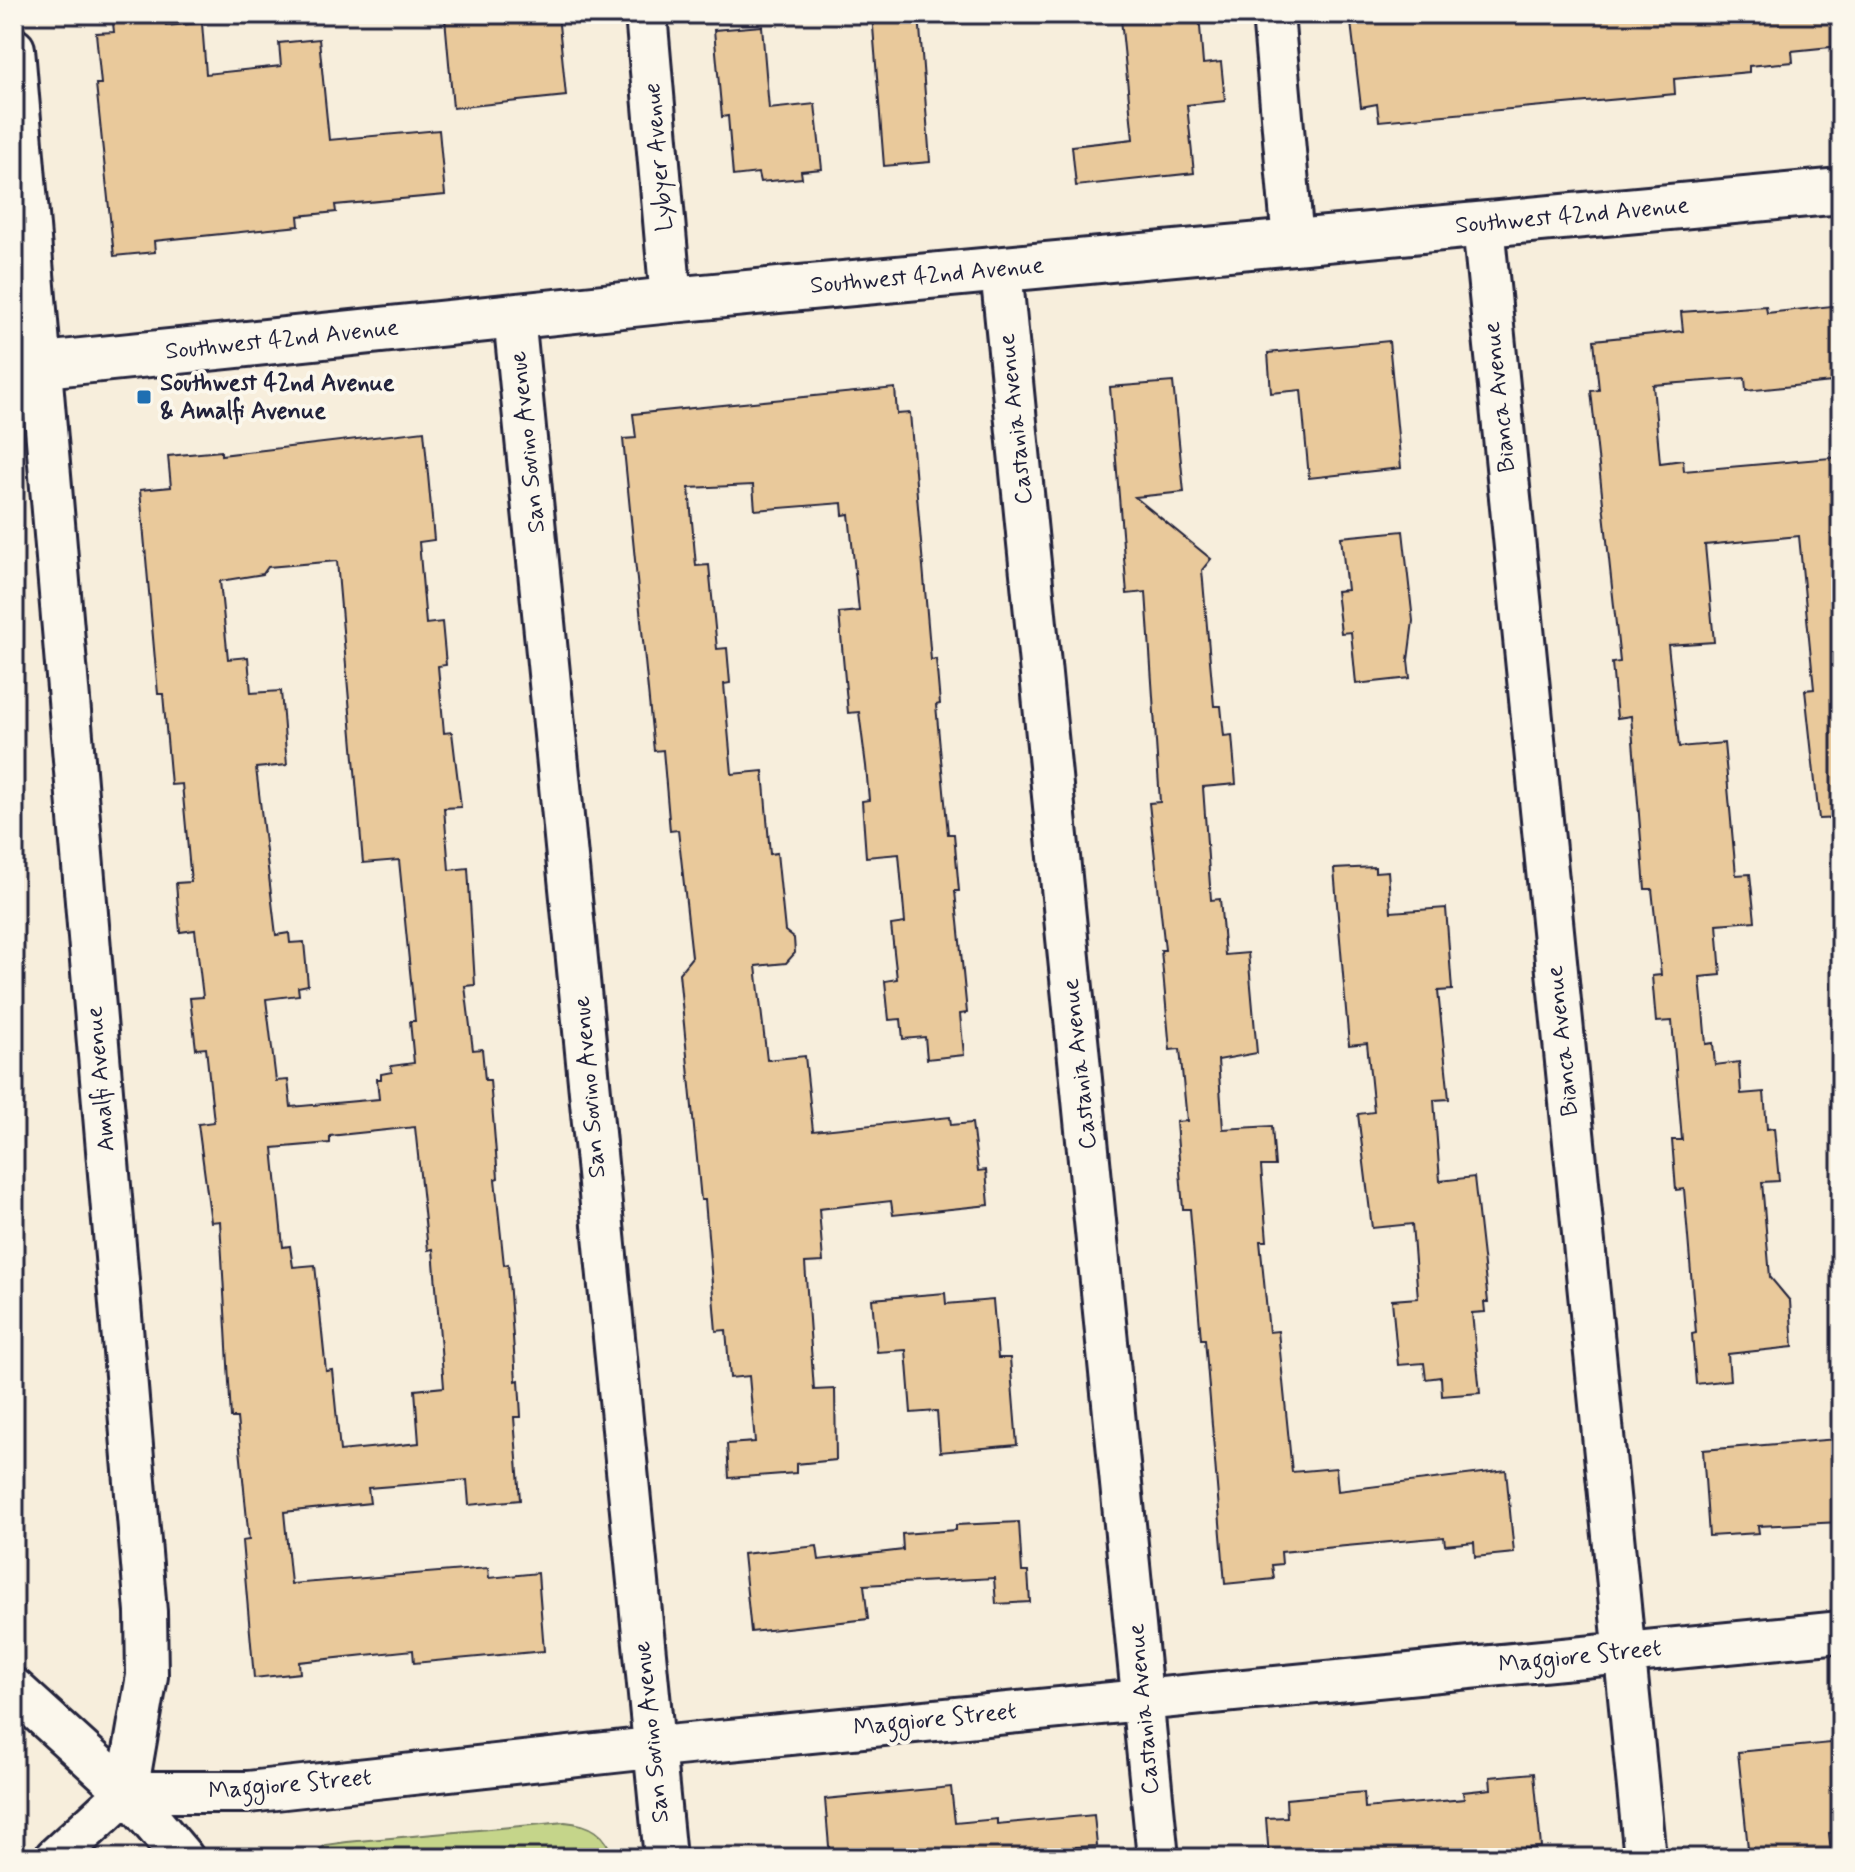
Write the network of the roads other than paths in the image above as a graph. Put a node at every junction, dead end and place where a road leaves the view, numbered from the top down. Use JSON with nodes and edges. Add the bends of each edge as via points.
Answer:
{"nodes":[{"id":1,"x":646,"y":14,"type":"edge"},
{"id":2,"x":1273,"y":14,"type":"edge"},
{"id":3,"x":14,"y":49,"type":"edge"},
{"id":4,"x":1841,"y":191,"type":"edge"},
{"id":5,"x":1483,"y":225,"type":"junction"},
{"id":6,"x":1293,"y":242,"type":"junction"},
{"id":7,"x":1001,"y":270,"type":"junction"},
{"id":8,"x":671,"y":300,"type":"junction"},
{"id":9,"x":514,"y":316,"type":"junction"},
{"id":10,"x":28,"y":366,"type":"edge"},
{"id":11,"x":1841,"y":1632,"type":"edge"},
{"id":12,"x":1624,"y":1653,"type":"junction"},
{"id":13,"x":14,"y":1689,"type":"edge"},
{"id":14,"x":1142,"y":1699,"type":"junction"},
{"id":15,"x":653,"y":1747,"type":"junction"},
{"id":16,"x":127,"y":1792,"type":"junction"},
{"id":17,"x":55,"y":1858,"type":"edge"},
{"id":18,"x":183,"y":1858,"type":"edge"},
{"id":19,"x":665,"y":1858,"type":"edge"},
{"id":20,"x":1158,"y":1858,"type":"edge"},
{"id":21,"x":1645,"y":1858,"type":"edge"}],
"edges":[{"from":1,"to":8,"type":"street","name":"Lybyer Avenue"},
{"from":2,"to":6,"type":"street"},
{"from":3,"to":10,"type":"street","name":"Amalfi Avenue"},
{"from":4,"to":5,"type":"main road","name":"Southwest 42nd Avenue"},
{"from":5,"to":6,"type":"main road","name":"Southwest 42nd Avenue"},
{"from":5,"to":12,"type":"street","name":"Bianca Avenue"},
{"from":6,"to":7,"type":"main road","name":"Southwest 42nd Avenue"},
{"from":7,"to":8,"type":"main road","name":"Southwest 42nd Avenue"},
{"from":7,"to":14,"type":"street","name":"Castania Avenue"},
{"from":8,"to":9,"type":"main road","name":"Southwest 42nd Avenue"},
{"from":9,"to":10,"type":"main road","name":"Southwest 42nd Avenue"},
{"from":9,"to":15,"type":"street","name":"San Sovino Avenue"},
{"from":10,"to":16,"type":"street","name":"Amalfi Avenue","via":[[146,1612],[147,1676]]},
{"from":11,"to":12,"type":"street","name":"Maggiore Street"},
{"from":12,"to":14,"type":"street","name":"Maggiore Street"},
{"from":12,"to":21,"type":"street","name":"Bianca Avenue"},
{"from":13,"to":16,"type":"street"},
{"from":14,"to":15,"type":"street","name":"Maggiore Street"},
{"from":14,"to":20,"type":"street","name":"Castania Avenue"},
{"from":15,"to":16,"type":"street","name":"Maggiore Street","via":[[248,1792]]},
{"from":15,"to":19,"type":"street","name":"San Sovino Avenue"},
{"from":16,"to":17,"type":"street"},
{"from":16,"to":18,"type":"street"}]}
